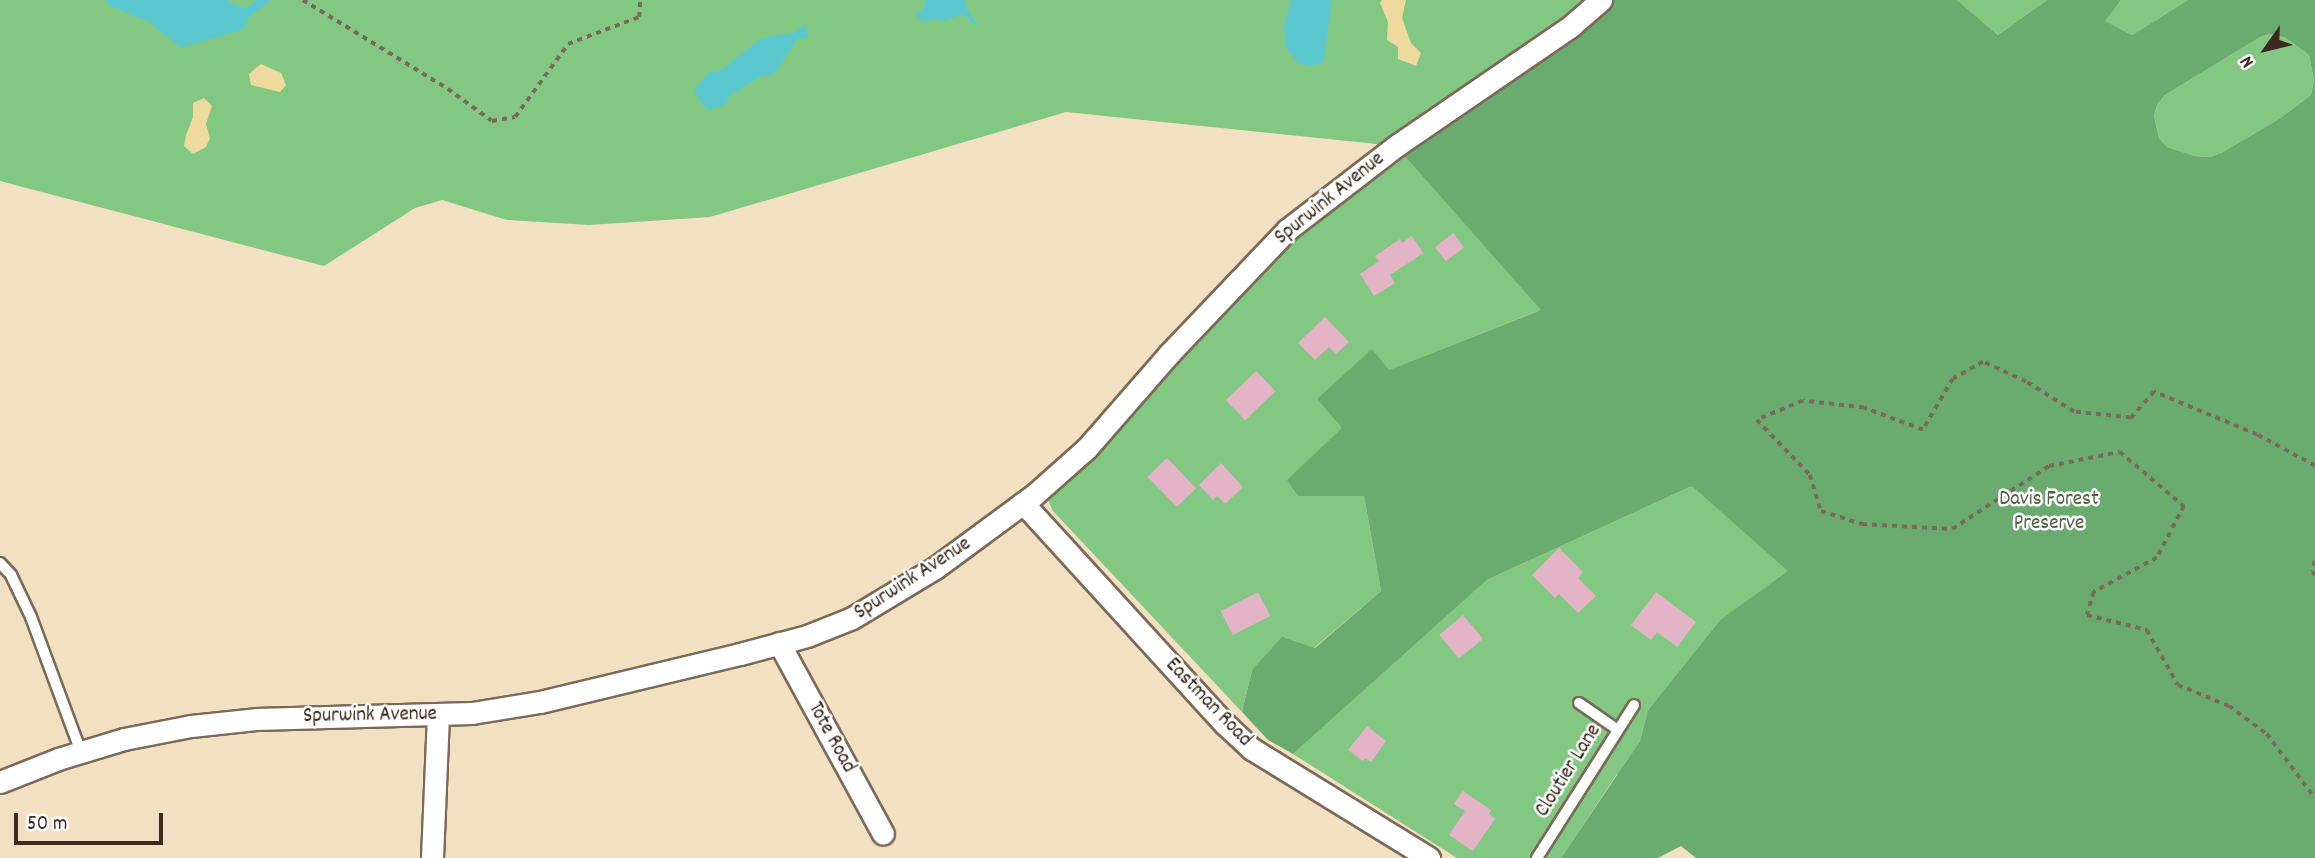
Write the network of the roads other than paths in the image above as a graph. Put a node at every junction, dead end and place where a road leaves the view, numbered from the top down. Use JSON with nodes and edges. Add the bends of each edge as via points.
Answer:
{"nodes":[{"id":1,"x":1601,"y":0,"type":"edge"},
{"id":2,"x":1023,"y":503,"type":"junction"},
{"id":3,"x":0,"y":563,"type":"edge"},
{"id":4,"x":779,"y":643,"type":"junction"},
{"id":5,"x":1579,"y":703,"type":"dead end"},
{"id":6,"x":1634,"y":705,"type":"dead end"},
{"id":7,"x":438,"y":715,"type":"junction"},
{"id":8,"x":1618,"y":730,"type":"junction"},
{"id":9,"x":81,"y":752,"type":"junction"},
{"id":10,"x":0,"y":782,"type":"edge"},
{"id":11,"x":883,"y":834,"type":"dead end"},
{"id":12,"x":432,"y":858,"type":"edge"},
{"id":13,"x":1429,"y":858,"type":"edge"},
{"id":14,"x":1536,"y":858,"type":"edge"}],
"edges":[{"from":1,"to":2,"type":"street","name":"Spurwink Avenue","via":[[1287,230],[1087,448]]},
{"from":2,"to":4,"type":"street","name":"Spurwink Avenue","via":[[895,595],[852,618]]},
{"from":2,"to":13,"type":"street","name":"Eastman Road","via":[[1252,749]]},
{"from":3,"to":9,"type":"lane","via":[[11,575],[31,617]]},
{"from":4,"to":7,"type":"street","name":"Spurwink Avenue","via":[[540,702]]},
{"from":4,"to":11,"type":"street","name":"Tote Road"},
{"from":5,"to":8,"type":"lane"},
{"from":6,"to":8,"type":"lane","name":"Cloutier Lane"},
{"from":7,"to":9,"type":"street","name":"Spurwink Avenue","via":[[256,719],[191,726]]},
{"from":7,"to":12,"type":"street"},
{"from":8,"to":14,"type":"lane","name":"Cloutier Lane"},
{"from":9,"to":10,"type":"street","name":"Spurwink Avenue"}]}
